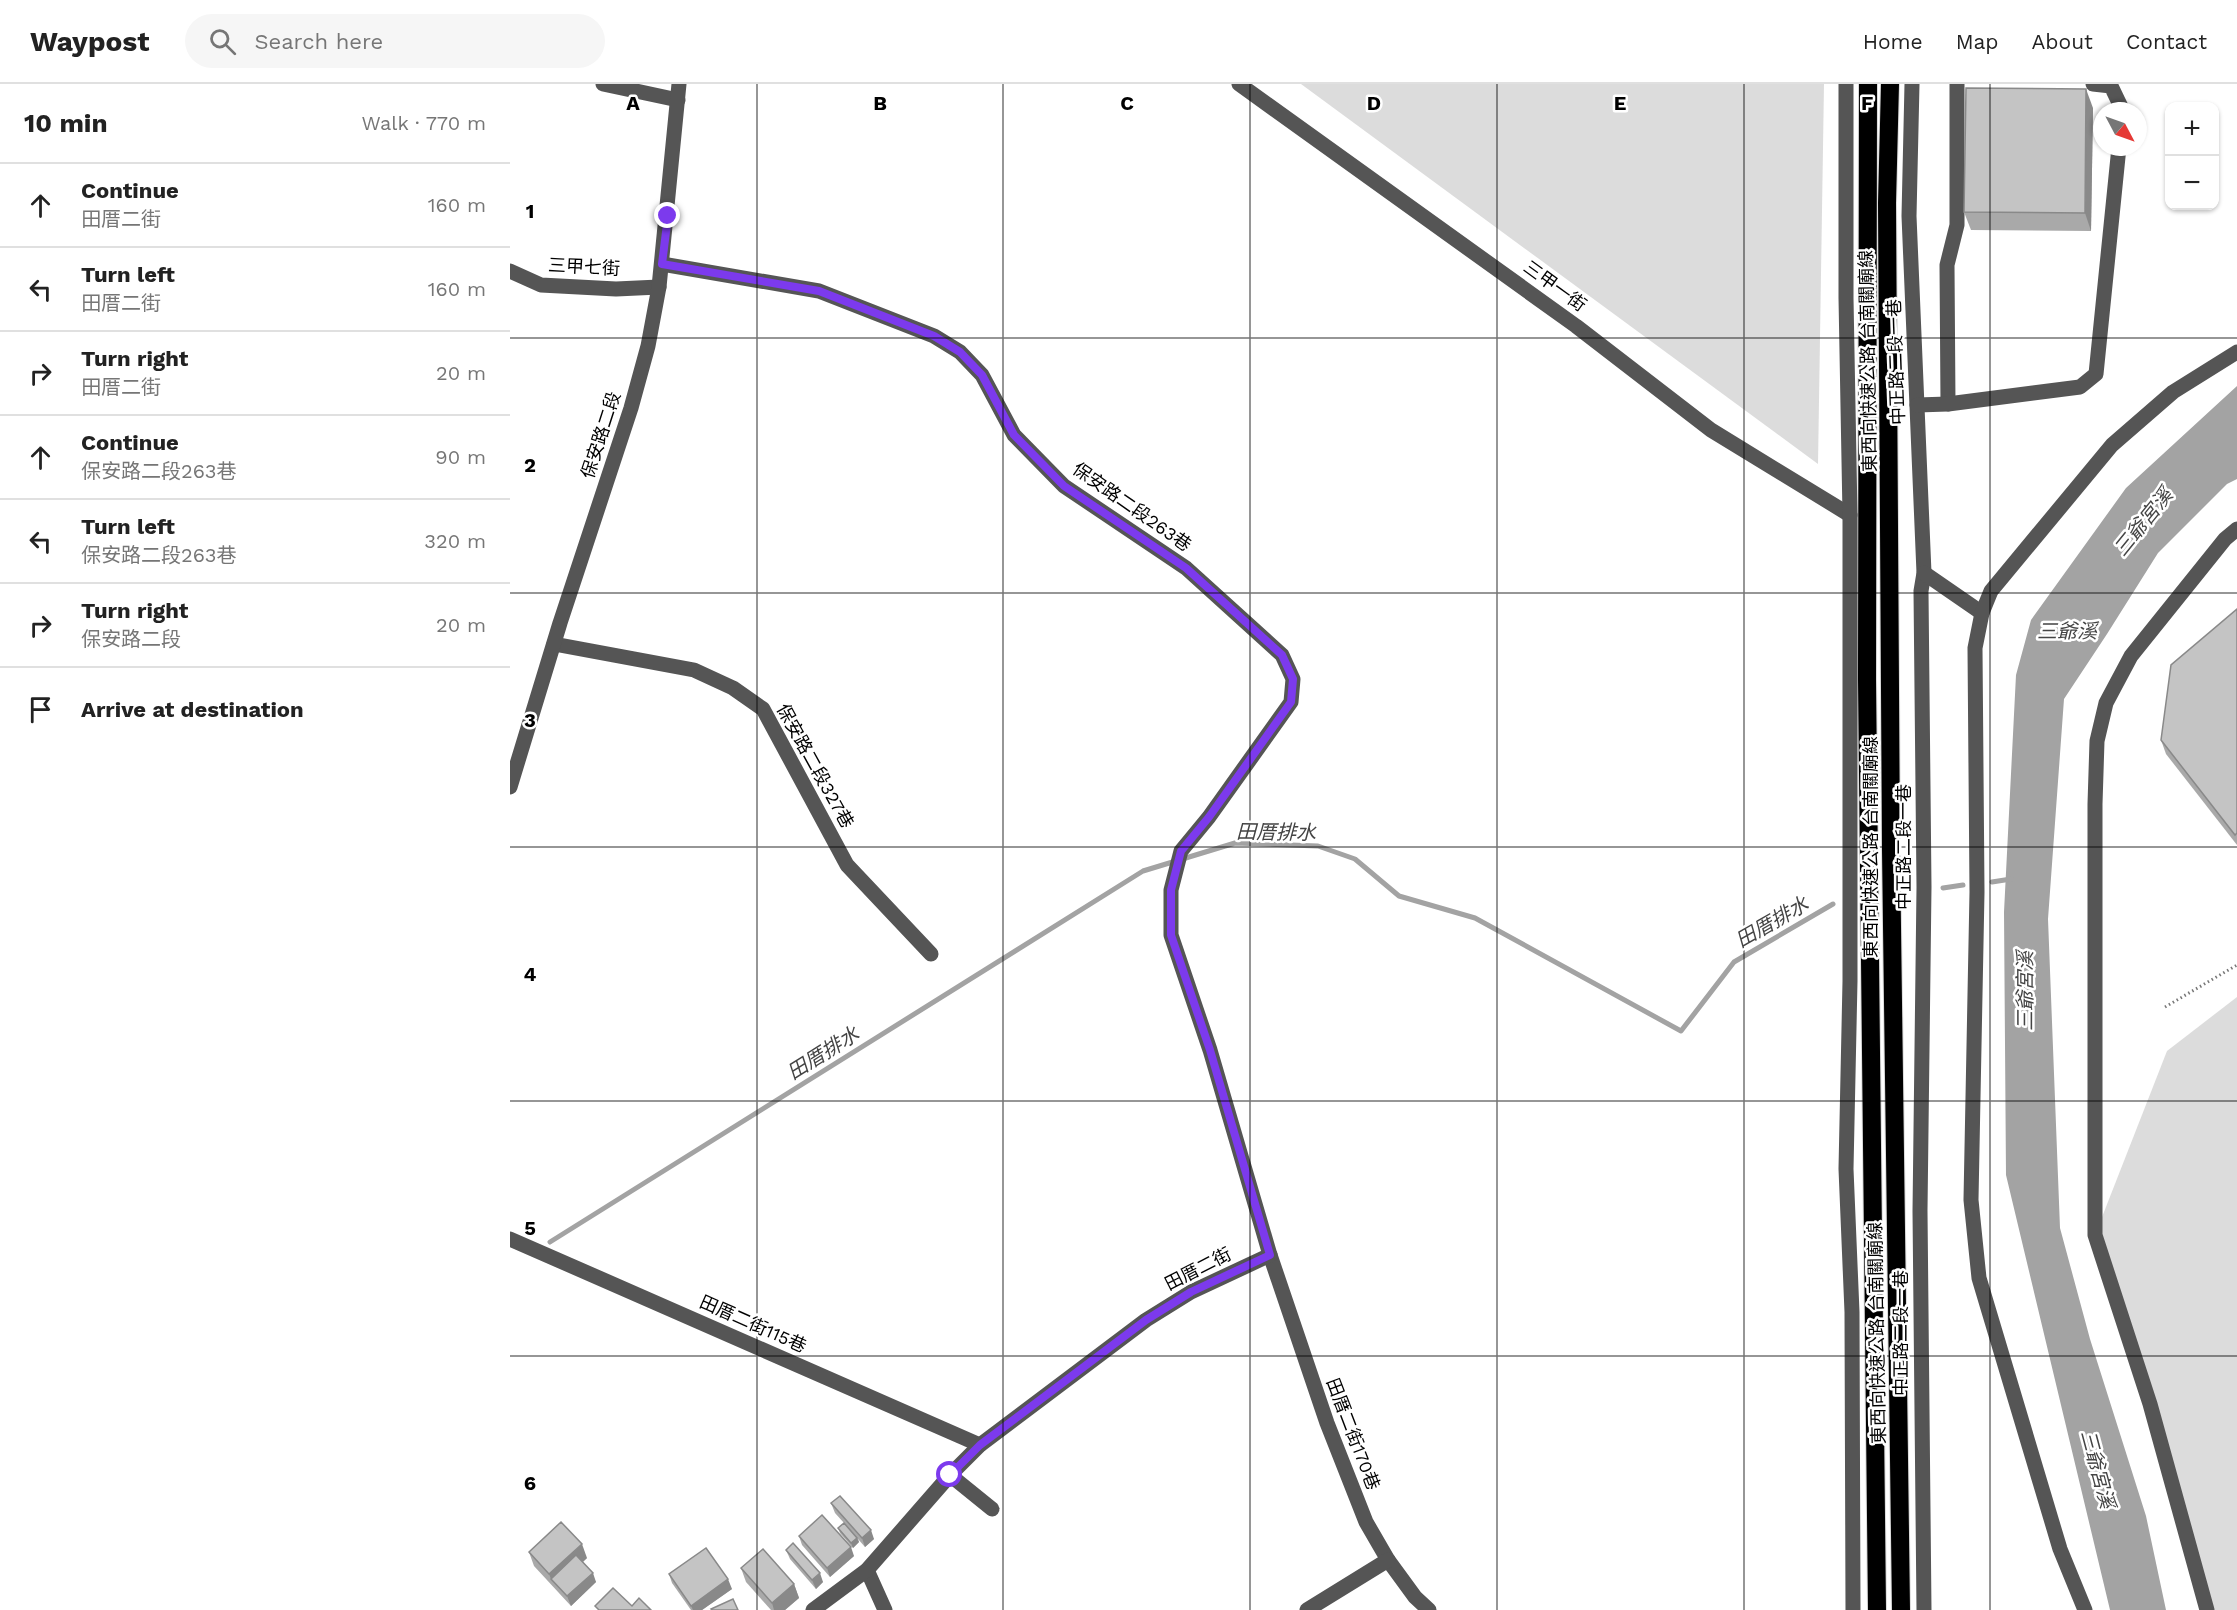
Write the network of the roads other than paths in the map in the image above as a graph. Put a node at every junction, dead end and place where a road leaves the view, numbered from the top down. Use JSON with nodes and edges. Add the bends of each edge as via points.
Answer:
{"nodes":[{"id":1,"x":603,"y":84,"type":"edge"},
{"id":2,"x":679,"y":84,"type":"edge"},
{"id":3,"x":1239,"y":84,"type":"edge"},
{"id":4,"x":1846,"y":84,"type":"edge"},
{"id":5,"x":1868,"y":84,"type":"edge"},
{"id":6,"x":1890,"y":84,"type":"edge"},
{"id":7,"x":1912,"y":84,"type":"edge"},
{"id":8,"x":1957,"y":84,"type":"edge"},
{"id":9,"x":2092,"y":84,"type":"edge"},
{"id":10,"x":678,"y":100,"type":"junction"},
{"id":11,"x":2119,"y":102,"type":"edge"},
{"id":12,"x":2118,"y":156,"type":"edge"},
{"id":13,"x":662,"y":264,"type":"junction"},
{"id":14,"x":510,"y":271,"type":"edge"},
{"id":15,"x":659,"y":287,"type":"junction"},
{"id":16,"x":2237,"y":352,"type":"edge"},
{"id":17,"x":1948,"y":404,"type":"junction"},
{"id":18,"x":1917,"y":405,"type":"junction"},
{"id":19,"x":1850,"y":515,"type":"junction"},
{"id":20,"x":2237,"y":529,"type":"edge"},
{"id":21,"x":1924,"y":573,"type":"junction"},
{"id":22,"x":1982,"y":613,"type":"junction"},
{"id":23,"x":554,"y":644,"type":"junction"},
{"id":24,"x":510,"y":787,"type":"edge"},
{"id":25,"x":931,"y":954,"type":"dead end"},
{"id":26,"x":510,"y":1239,"type":"edge"},
{"id":27,"x":1270,"y":1255,"type":"junction"},
{"id":28,"x":980,"y":1445,"type":"junction"},
{"id":29,"x":950,"y":1475,"type":"junction"},
{"id":30,"x":992,"y":1509,"type":"dead end"},
{"id":31,"x":1388,"y":1560,"type":"junction"},
{"id":32,"x":867,"y":1570,"type":"junction"},
{"id":33,"x":813,"y":1610,"type":"edge"},
{"id":34,"x":885,"y":1610,"type":"edge"},
{"id":35,"x":1307,"y":1610,"type":"edge"},
{"id":36,"x":1429,"y":1610,"type":"edge"},
{"id":37,"x":1853,"y":1610,"type":"edge"},
{"id":38,"x":1877,"y":1610,"type":"edge"},
{"id":39,"x":1901,"y":1610,"type":"edge"},
{"id":40,"x":1924,"y":1610,"type":"edge"},
{"id":41,"x":2085,"y":1610,"type":"edge"},
{"id":42,"x":2207,"y":1610,"type":"edge"}],
"edges":[{"from":1,"to":10,"type":"street"},
{"from":2,"to":10,"type":"street","name":"保安路二段"},
{"from":3,"to":19,"type":"street","name":"三甲一街","via":[[1576,326],[1711,430]]},
{"from":4,"to":19,"type":"street"},
{"from":5,"to":38,"type":"highway","name":"東西向快速公路 台南關廟線","via":[[1867,680]]},
{"from":6,"to":39,"type":"highway","name":"東西向快速公路 台南關廟線","via":[[1887,203],[1891,850]]},
{"from":7,"to":18,"type":"street","name":"中正路二段一巷","via":[[1909,216]]},
{"from":8,"to":17,"type":"street","via":[[1957,225],[1947,265]]},
{"from":9,"to":11,"type":"street","via":[[2111,86]]},
{"from":10,"to":13,"type":"street","name":"保安路二段"},
{"from":12,"to":17,"type":"street","via":[[2096,374],[2080,387]]},
{"from":13,"to":15,"type":"street","name":"保安路二段"},
{"from":13,"to":27,"type":"street","name":"保安路二段263巷","via":[[819,291],[934,336],[960,352],[982,375],[1014,435],[1064,486],[1186,568],[1282,655],[1293,679],[1291,702],[1179,857],[1171,890],[1171,935],[1210,1050]]},
{"from":14,"to":15,"type":"street","name":"三甲七街","via":[[541,285]]},
{"from":15,"to":23,"type":"street","name":"保安路二段","via":[[631,408]]},
{"from":16,"to":22,"type":"street","via":[[2173,392],[2112,445],[1991,591]]},
{"from":17,"to":18,"type":"street"},
{"from":18,"to":21,"type":"street","name":"中正路二段一巷"},
{"from":19,"to":37,"type":"street","via":[[1846,1169],[1852,1312]]},
{"from":20,"to":42,"type":"street","via":[[2131,656],[2106,703],[2097,741],[2095,804],[2095,1235],[2150,1404]]},
{"from":21,"to":22,"type":"street"},
{"from":21,"to":40,"type":"street","name":"中正路二段一巷","via":[[1920,1223]]},
{"from":22,"to":41,"type":"street","via":[[1976,648],[1977,892],[1971,1200],[1979,1278],[2060,1549]]},
{"from":23,"to":24,"type":"street","name":"保安路二段"},
{"from":23,"to":25,"type":"street","name":"保安路二段327巷","via":[[694,670],[733,688],[763,709],[847,866]]},
{"from":26,"to":28,"type":"street","name":"田厝二街115巷"},
{"from":27,"to":28,"type":"street","name":"田厝二街","via":[[1191,1292],[1146,1320]]},
{"from":27,"to":31,"type":"street","name":"田厝二街170巷","via":[[1331,1434],[1366,1522]]},
{"from":28,"to":29,"type":"street","name":"田厝二街"},
{"from":29,"to":30,"type":"street"},
{"from":29,"to":32,"type":"street","name":"田厝二街"},
{"from":31,"to":35,"type":"street"},
{"from":31,"to":36,"type":"street","name":"田厝二街170巷","via":[[1414,1597]]},
{"from":32,"to":33,"type":"street","name":"田厝二街"},
{"from":32,"to":34,"type":"street"}]}
